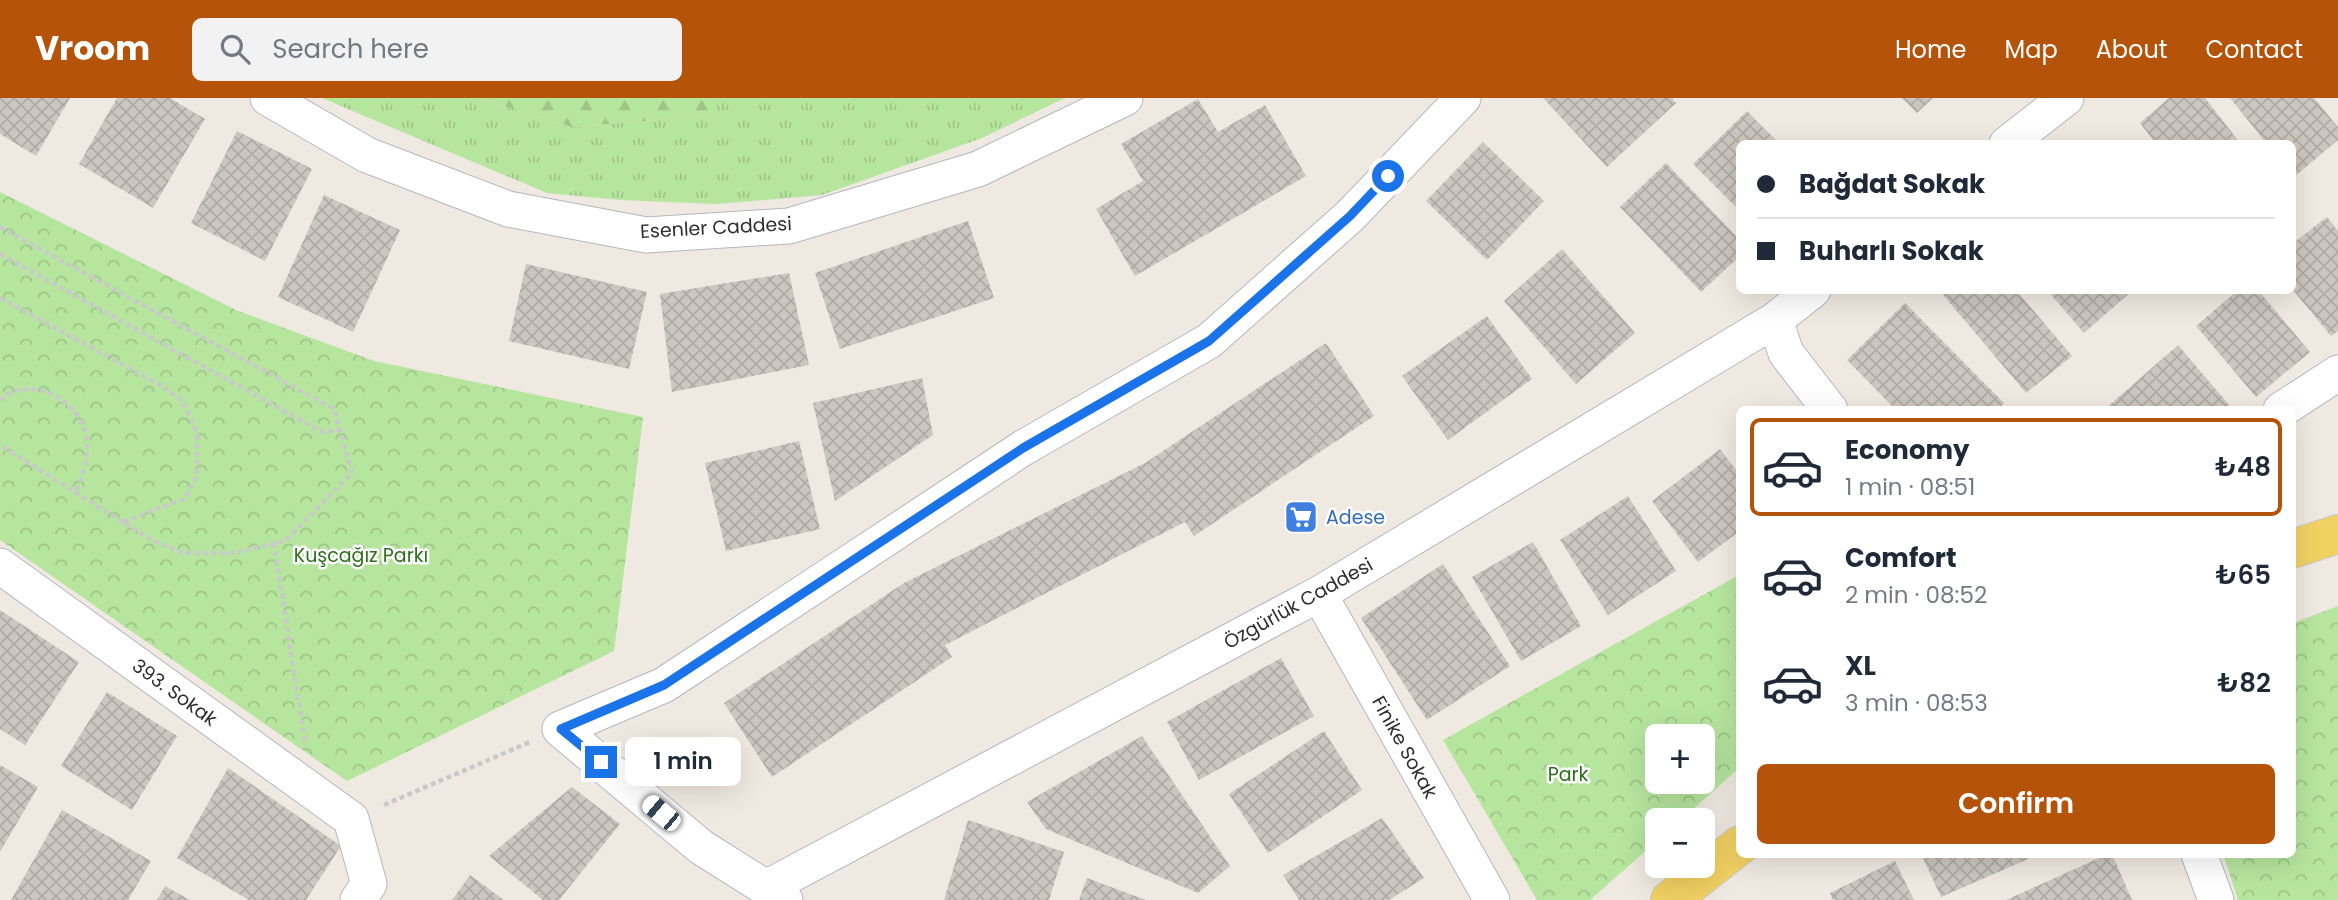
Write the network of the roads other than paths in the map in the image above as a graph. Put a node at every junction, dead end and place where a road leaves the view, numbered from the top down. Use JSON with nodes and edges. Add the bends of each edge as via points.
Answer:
{"nodes":[{"id":1,"x":268,"y":98,"type":"edge"},
{"id":2,"x":1125,"y":98,"type":"edge"},
{"id":3,"x":1463,"y":98,"type":"edge"},
{"id":4,"x":2066,"y":98,"type":"edge"},
{"id":5,"x":2012,"y":140,"type":"edge"},
{"id":6,"x":1808,"y":294,"type":"edge"},
{"id":7,"x":1775,"y":320,"type":"junction"},
{"id":8,"x":2338,"y":373,"type":"edge"},
{"id":9,"x":1827,"y":406,"type":"edge"},
{"id":10,"x":2287,"y":406,"type":"edge"},
{"id":11,"x":2338,"y":534,"type":"edge"},
{"id":12,"x":2296,"y":548,"type":"edge"},
{"id":13,"x":0,"y":566,"type":"edge"},
{"id":14,"x":1319,"y":594,"type":"junction"},
{"id":15,"x":1736,"y":849,"type":"edge"},
{"id":16,"x":2201,"y":858,"type":"edge"},
{"id":17,"x":1690,"y":892,"type":"edge"},
{"id":18,"x":776,"y":894,"type":"edge"},
{"id":19,"x":358,"y":900,"type":"edge"},
{"id":20,"x":1492,"y":900,"type":"edge"},
{"id":21,"x":2217,"y":900,"type":"edge"}],
"edges":[{"from":1,"to":2,"type":"street","name":"Esenler Caddesi","via":[[367,155],[508,209],[646,234],[789,226],[978,169]]},
{"from":3,"to":18,"type":"street","via":[[1350,216],[1209,341],[1023,448],[664,685],[561,729],[701,846]]},
{"from":4,"to":5,"type":"street"},
{"from":6,"to":7,"type":"street","name":"Özgürlük Caddesi"},
{"from":7,"to":9,"type":"street","via":[[1786,353]]},
{"from":7,"to":14,"type":"street","name":"Özgürlük Caddesi"},
{"from":8,"to":10,"type":"street"},
{"from":11,"to":12,"type":"main road"},
{"from":13,"to":19,"type":"street","name":"393. Sokak","via":[[351,819],[369,884]]},
{"from":14,"to":18,"type":"street","name":"Özgürlük Caddesi"},
{"from":14,"to":20,"type":"street","name":"Finike Sokak"},
{"from":15,"to":17,"type":"main road"},
{"from":16,"to":21,"type":"street"}]}
